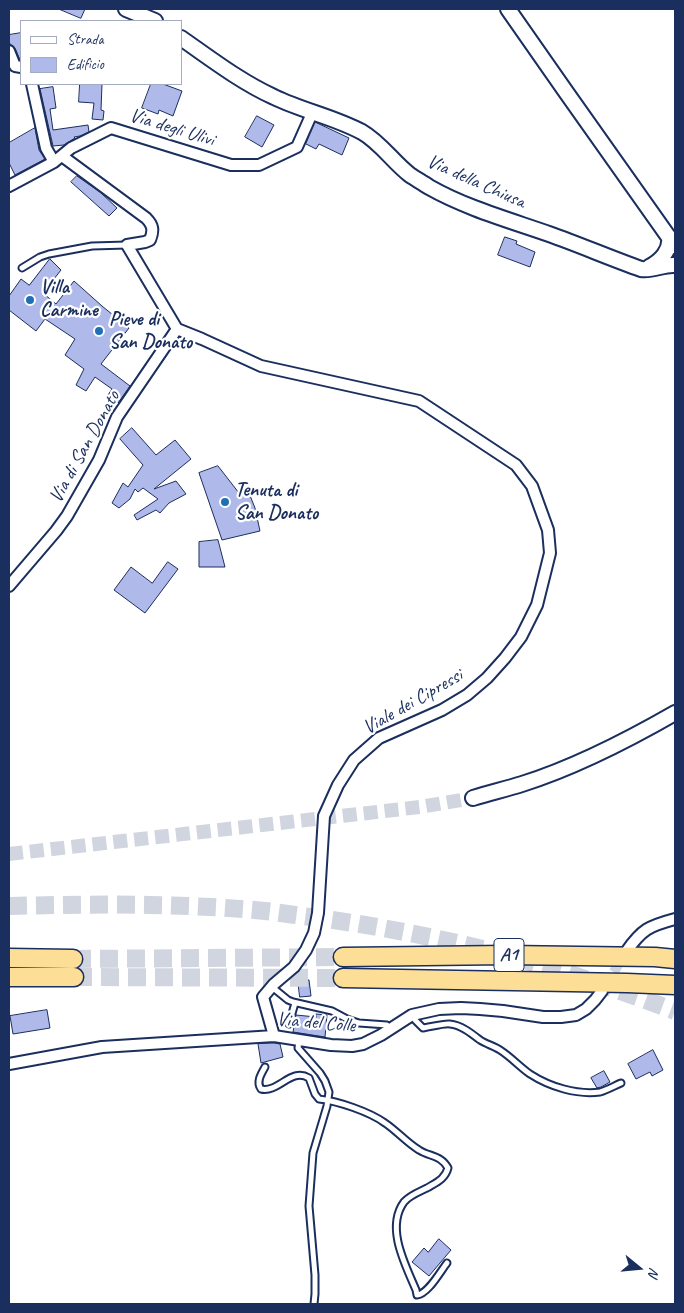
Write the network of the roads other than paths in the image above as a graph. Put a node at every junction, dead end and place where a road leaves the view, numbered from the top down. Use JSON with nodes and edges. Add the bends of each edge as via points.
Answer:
{"nodes":[{"id":1,"x":126,"y":9,"type":"edge"},
{"id":2,"x":508,"y":9,"type":"edge"},
{"id":3,"x":153,"y":20,"type":"edge"},
{"id":4,"x":182,"y":39,"type":"edge"},
{"id":5,"x":9,"y":51,"type":"edge"},
{"id":6,"x":20,"y":67,"type":"edge"},
{"id":7,"x":32,"y":85,"type":"edge"},
{"id":8,"x":313,"y":112,"type":"junction"},
{"id":9,"x":58,"y":159,"type":"junction"},
{"id":10,"x":9,"y":186,"type":"edge"},
{"id":11,"x":672,"y":241,"type":"edge"},
{"id":12,"x":126,"y":245,"type":"junction"},
{"id":13,"x":675,"y":265,"type":"edge"},
{"id":14,"x":636,"y":267,"type":"junction"},
{"id":15,"x":22,"y":268,"type":"dead end"},
{"id":16,"x":177,"y":329,"type":"junction"},
{"id":17,"x":9,"y":586,"type":"edge"},
{"id":18,"x":675,"y":713,"type":"edge"},
{"id":19,"x":473,"y":798,"type":"tunnel mouth"},
{"id":20,"x":675,"y":919,"type":"edge"},
{"id":21,"x":626,"y":952,"type":"tunnel mouth"},
{"id":22,"x":343,"y":957,"type":"tunnel mouth"},
{"id":23,"x":9,"y":958,"type":"edge"},
{"id":24,"x":73,"y":959,"type":"tunnel mouth"},
{"id":25,"x":675,"y":959,"type":"edge"},
{"id":26,"x":9,"y":977,"type":"edge"},
{"id":27,"x":74,"y":977,"type":"tunnel mouth"},
{"id":28,"x":343,"y":978,"type":"tunnel mouth"},
{"id":29,"x":272,"y":986,"type":"junction"},
{"id":30,"x":675,"y":986,"type":"edge"},
{"id":31,"x":602,"y":991,"type":"tunnel mouth"},
{"id":32,"x":295,"y":1003,"type":"junction"},
{"id":33,"x":412,"y":1015,"type":"junction"},
{"id":34,"x":289,"y":1024,"type":"dead end"},
{"id":35,"x":390,"y":1030,"type":"junction"},
{"id":36,"x":274,"y":1036,"type":"junction"},
{"id":37,"x":299,"y":1040,"type":"junction"},
{"id":38,"x":9,"y":1064,"type":"edge"},
{"id":39,"x":265,"y":1067,"type":"dead end"},
{"id":40,"x":621,"y":1083,"type":"dead end"},
{"id":41,"x":328,"y":1100,"type":"junction"},
{"id":42,"x":447,"y":1263,"type":"dead end"},
{"id":43,"x":314,"y":1304,"type":"edge"}],
"edges":[{"from":1,"to":3,"type":"street"},
{"from":2,"to":11,"type":"street"},
{"from":4,"to":8,"type":"street","name":"Via della Chiusa","via":[[257,88]]},
{"from":5,"to":6,"type":"street","via":[[14,66]]},
{"from":7,"to":9,"type":"street","via":[[46,148]]},
{"from":8,"to":9,"type":"street","name":"Via degli Ulivi","via":[[297,146],[259,165],[231,165],[111,128],[71,148]]},
{"from":8,"to":14,"type":"street","name":"Via della Chiusa","via":[[364,133],[430,188]]},
{"from":9,"to":10,"type":"street","name":"Via degli Ulivi"},
{"from":9,"to":12,"type":"street","via":[[151,223],[150,240]]},
{"from":11,"to":14,"type":"street","via":[[659,260],[647,268]]},
{"from":12,"to":15,"type":"lane","via":[[92,246],[48,254]]},
{"from":12,"to":16,"type":"street"},
{"from":13,"to":14,"type":"street","name":"Via della Chiusa","via":[[646,270]]},
{"from":16,"to":17,"type":"street","name":"Via di San Donato","via":[[117,417],[99,460],[67,516]]},
{"from":16,"to":29,"type":"street","name":"Viale dei Cipressi","via":[[261,366],[419,401],[516,465],[532,486],[548,530],[550,553],[537,605],[521,637],[505,658],[467,695],[442,710],[379,738],[354,760],[338,785],[324,816],[314,933],[294,966]]},
{"from":18,"to":19,"type":"street","via":[[557,771]]},
{"from":20,"to":21,"type":"street","via":[[644,930]]},
{"from":22,"to":25,"type":"highway","number":"A1","via":[[525,955]]},
{"from":23,"to":24,"type":"highway"},
{"from":26,"to":27,"type":"highway"},
{"from":28,"to":30,"type":"highway","number":"A1"},
{"from":29,"to":32,"type":"lane"},
{"from":29,"to":36,"type":"street","via":[[263,996]]},
{"from":31,"to":33,"type":"street","name":"Via del Colle","via":[[586,1009],[576,1015],[561,1017],[461,1008]]},
{"from":32,"to":34,"type":"lane"},
{"from":32,"to":35,"type":"lane","via":[[332,1011],[359,1023],[387,1024]]},
{"from":33,"to":35,"type":"street","name":"Via del Colle"},
{"from":33,"to":40,"type":"lane","via":[[423,1028],[448,1024],[462,1028],[501,1051],[530,1074],[568,1090],[600,1092]]},
{"from":35,"to":37,"type":"street","name":"Via del Colle","via":[[352,1046]]},
{"from":36,"to":37,"type":"street","name":"Via del Colle"},
{"from":36,"to":38,"type":"street","name":"Via del Colle","via":[[102,1047]]},
{"from":37,"to":41,"type":"lane","via":[[298,1048],[325,1080]]},
{"from":39,"to":41,"type":"lane","via":[[258,1084],[261,1089],[267,1090],[299,1075],[309,1078],[316,1097]]},
{"from":41,"to":42,"type":"lane","via":[[374,1116],[419,1150],[444,1161],[447,1174],[404,1203],[396,1231],[417,1295],[427,1290]]},
{"from":41,"to":43,"type":"lane","via":[[313,1153],[309,1206]]}]}
